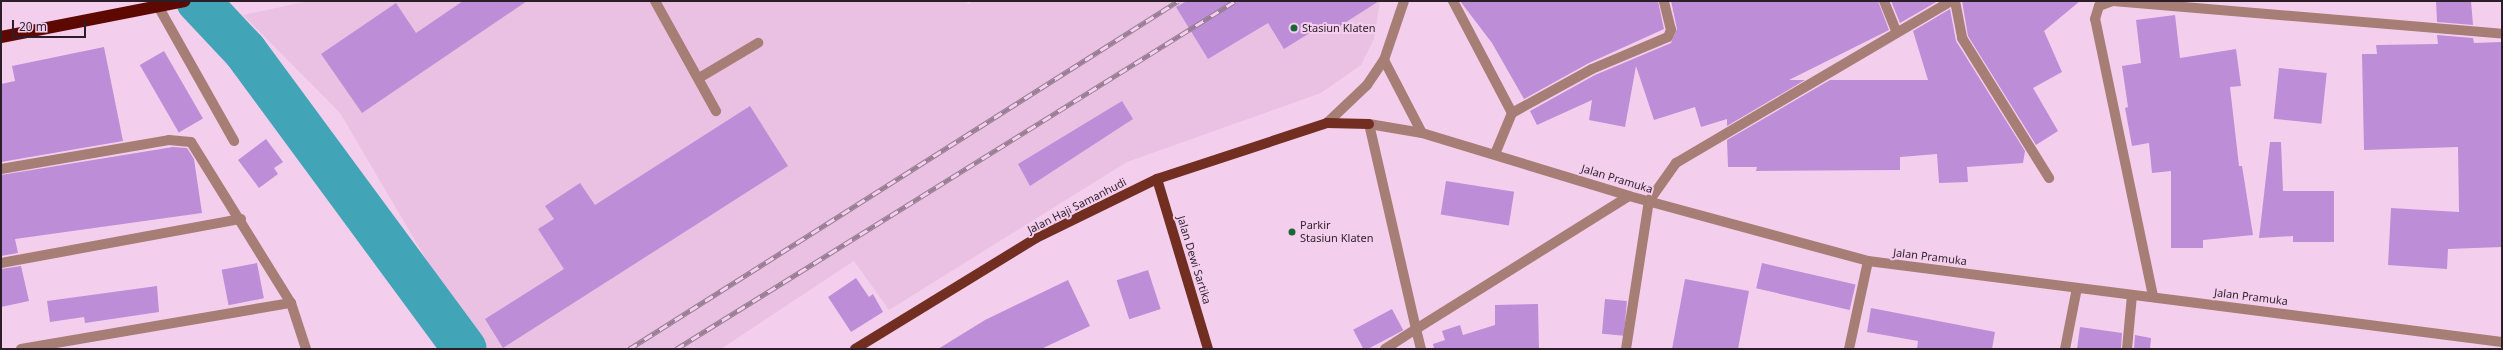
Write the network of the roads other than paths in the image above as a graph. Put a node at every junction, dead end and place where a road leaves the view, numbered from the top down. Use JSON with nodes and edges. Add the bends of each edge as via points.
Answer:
{"nodes":[{"id":1,"x":655,"y":1,"type":"edge"},
{"id":2,"x":1404,"y":1,"type":"edge"},
{"id":3,"x":1453,"y":1,"type":"edge"},
{"id":4,"x":1664,"y":1,"type":"edge"},
{"id":5,"x":1884,"y":1,"type":"edge"},
{"id":6,"x":1951,"y":1,"type":"edge"},
{"id":7,"x":1955,"y":1,"type":"edge"},
{"id":8,"x":181,"y":2,"type":"edge"},
{"id":9,"x":158,"y":6,"type":"junction"},
{"id":10,"x":1896,"y":30,"type":"junction"},
{"id":11,"x":2502,"y":34,"type":"edge"},
{"id":12,"x":1,"y":37,"type":"edge"},
{"id":13,"x":758,"y":43,"type":"dead end"},
{"id":14,"x":1384,"y":60,"type":"junction"},
{"id":15,"x":699,"y":78,"type":"junction"},
{"id":16,"x":716,"y":111,"type":"dead end"},
{"id":17,"x":1512,"y":113,"type":"junction"},
{"id":18,"x":1327,"y":123,"type":"junction"},
{"id":19,"x":1369,"y":124,"type":"junction"},
{"id":20,"x":1422,"y":133,"type":"junction"},
{"id":21,"x":234,"y":142,"type":"dead end"},
{"id":22,"x":1494,"y":154,"type":"junction"},
{"id":23,"x":1,"y":169,"type":"edge"},
{"id":24,"x":2049,"y":178,"type":"dead end"},
{"id":25,"x":1157,"y":179,"type":"junction"},
{"id":26,"x":1629,"y":196,"type":"junction"},
{"id":27,"x":1649,"y":201,"type":"junction"},
{"id":28,"x":241,"y":219,"type":"junction"},
{"id":29,"x":1868,"y":261,"type":"junction"},
{"id":30,"x":1,"y":263,"type":"edge"},
{"id":31,"x":2077,"y":288,"type":"junction"},
{"id":32,"x":2132,"y":295,"type":"junction"},
{"id":33,"x":2153,"y":296,"type":"junction"},
{"id":34,"x":291,"y":303,"type":"junction"},
{"id":35,"x":1416,"y":329,"type":"junction"},
{"id":36,"x":2502,"y":342,"type":"edge"},
{"id":37,"x":21,"y":349,"type":"edge"},
{"id":38,"x":306,"y":349,"type":"edge"},
{"id":39,"x":855,"y":349,"type":"edge"},
{"id":40,"x":1208,"y":349,"type":"edge"},
{"id":41,"x":1385,"y":349,"type":"edge"},
{"id":42,"x":1421,"y":349,"type":"edge"},
{"id":43,"x":1626,"y":349,"type":"edge"},
{"id":44,"x":1849,"y":349,"type":"edge"},
{"id":45,"x":2065,"y":349,"type":"edge"},
{"id":46,"x":2127,"y":349,"type":"edge"}],
"edges":[{"from":1,"to":15,"type":"street"},
{"from":2,"to":14,"type":"street","name":"Jalan Haji Samanhudi"},
{"from":3,"to":17,"type":"street"},
{"from":4,"to":17,"type":"street","via":[[1671,30],[1668,37],[1592,69]]},
{"from":5,"to":10,"type":"street"},
{"from":6,"to":10,"type":"street"},
{"from":7,"to":24,"type":"street","via":[[1962,38]]},
{"from":8,"to":9,"type":"highway"},
{"from":9,"to":12,"type":"highway"},
{"from":9,"to":21,"type":"street"},
{"from":10,"to":27,"type":"street","via":[[1676,163]]},
{"from":11,"to":33,"type":"street","via":[[2113,1],[2099,6],[2095,20]]},
{"from":13,"to":15,"type":"street"},
{"from":14,"to":18,"type":"street","name":"Jalan Haji Samanhudi","via":[[1367,84]]},
{"from":14,"to":20,"type":"street"},
{"from":15,"to":16,"type":"street"},
{"from":17,"to":22,"type":"street"},
{"from":18,"to":19,"type":"main road","name":"Jalan Haji Samanhudi"},
{"from":18,"to":25,"type":"main road","name":"Jalan Haji Samanhudi"},
{"from":19,"to":20,"type":"street","name":"Jalan Pramuka"},
{"from":19,"to":35,"type":"street"},
{"from":20,"to":22,"type":"street","name":"Jalan Pramuka"},
{"from":22,"to":26,"type":"street","name":"Jalan Pramuka"},
{"from":23,"to":28,"type":"street","via":[[183,140],[196,148]]},
{"from":25,"to":39,"type":"main road","name":"Jalan Haji Samanhudi","via":[[1036,238]]},
{"from":25,"to":40,"type":"main road","name":"Jalan Dewi Sartika"},
{"from":26,"to":27,"type":"street","name":"Jalan Pramuka"},
{"from":26,"to":35,"type":"street"},
{"from":27,"to":29,"type":"street","name":"Jalan Pramuka"},
{"from":27,"to":43,"type":"street"},
{"from":28,"to":30,"type":"street"},
{"from":28,"to":34,"type":"street"},
{"from":29,"to":31,"type":"street","name":"Jalan Pramuka"},
{"from":29,"to":44,"type":"street"},
{"from":31,"to":32,"type":"street","name":"Jalan Pramuka"},
{"from":31,"to":45,"type":"street"},
{"from":32,"to":33,"type":"street","name":"Jalan Pramuka"},
{"from":32,"to":46,"type":"street"},
{"from":33,"to":36,"type":"street","name":"Jalan Pramuka"},
{"from":34,"to":37,"type":"street"},
{"from":34,"to":38,"type":"street"},
{"from":35,"to":41,"type":"street"},
{"from":35,"to":42,"type":"street"}]}
